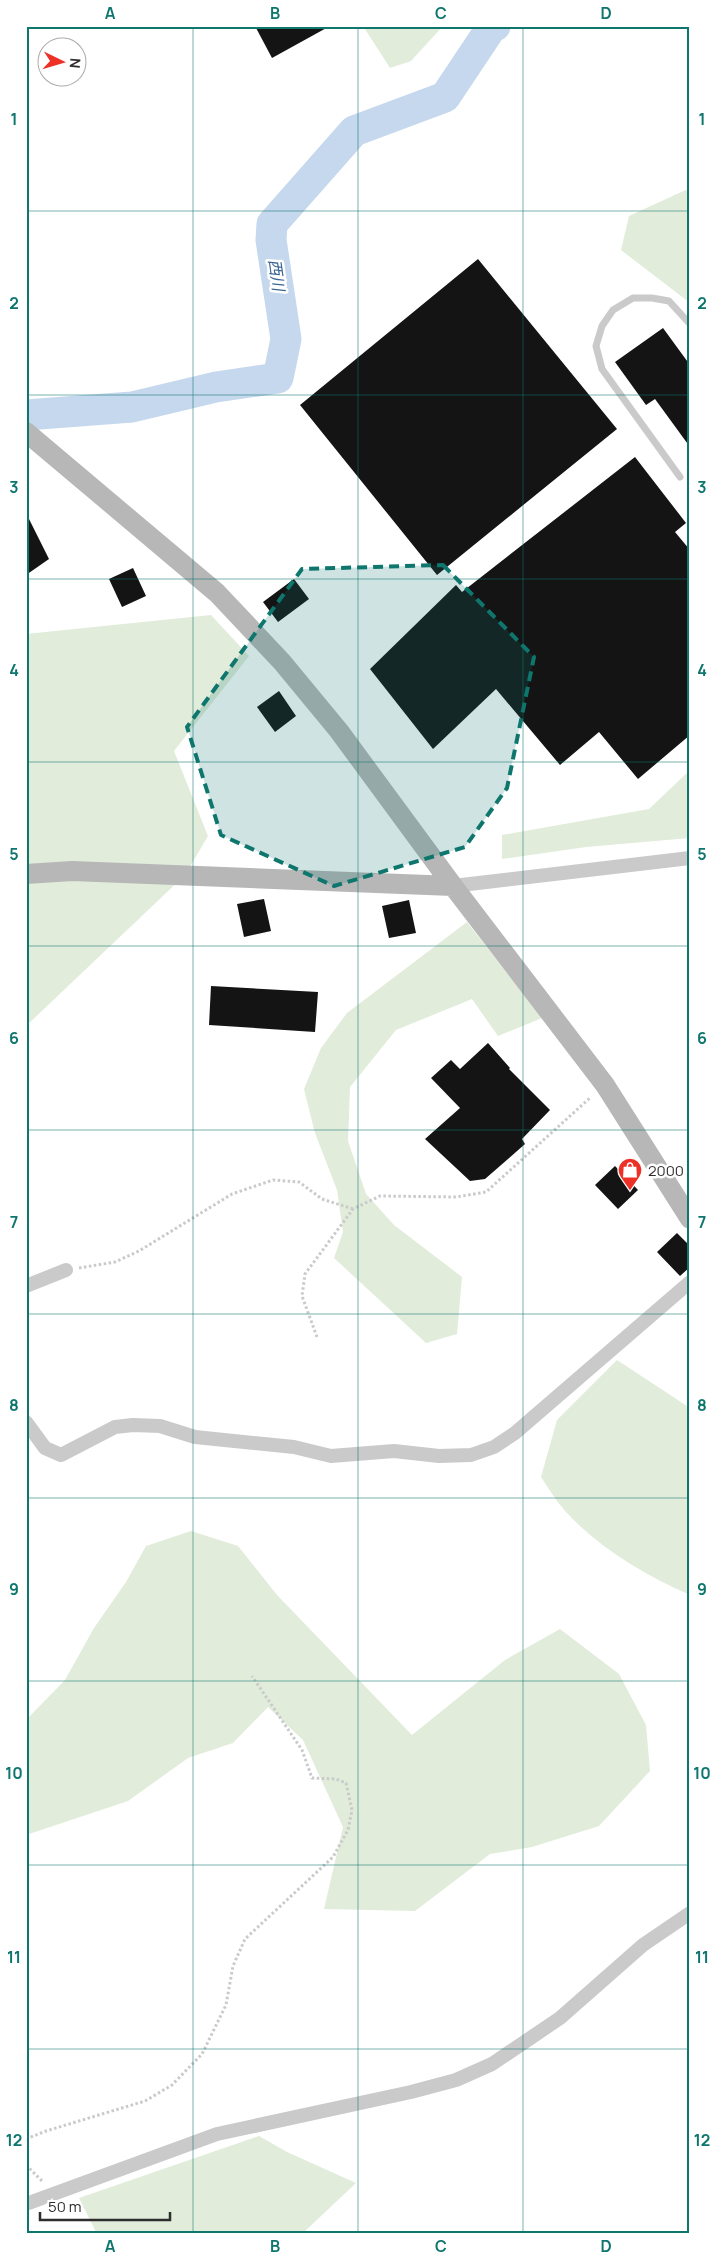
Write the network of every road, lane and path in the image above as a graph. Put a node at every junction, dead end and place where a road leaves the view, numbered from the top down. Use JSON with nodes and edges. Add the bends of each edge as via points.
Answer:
{"nodes":[{"id":1,"x":690,"y":324,"type":"edge"},
{"id":2,"x":26,"y":432,"type":"edge"},
{"id":3,"x":680,"y":477,"type":"dead end"},
{"id":4,"x":690,"y":858,"type":"edge"},
{"id":5,"x":26,"y":874,"type":"edge"},
{"id":6,"x":452,"y":886,"type":"junction"},
{"id":7,"x":605,"y":1085,"type":"junction"},
{"id":8,"x":352,"y":1209,"type":"junction"},
{"id":9,"x":690,"y":1219,"type":"edge"},
{"id":10,"x":66,"y":1270,"type":"joint"},
{"id":11,"x":690,"y":1282,"type":"edge"},
{"id":12,"x":26,"y":1286,"type":"edge"},
{"id":13,"x":318,"y":1337,"type":"dead end"},
{"id":14,"x":26,"y":1422,"type":"edge"},
{"id":15,"x":252,"y":1676,"type":"dead end"},
{"id":16,"x":690,"y":1913,"type":"edge"},
{"id":17,"x":26,"y":2138,"type":"edge"},
{"id":18,"x":26,"y":2164,"type":"edge"},
{"id":19,"x":53,"y":2194,"type":"junction"},
{"id":20,"x":26,"y":2204,"type":"edge"}],
"edges":[{"from":1,"to":3,"type":"lane","via":[[669,301],[633,298],[613,310],[602,326],[596,346],[602,369]]},
{"from":2,"to":6,"type":"street","via":[[217,594],[282,662],[339,731]]},
{"from":4,"to":6,"type":"street"},
{"from":5,"to":6,"type":"street","via":[[72,870]]},
{"from":6,"to":7,"type":"street"},
{"from":7,"to":8,"type":"path","via":[[486,1192],[456,1197],[380,1196]]},
{"from":7,"to":9,"type":"street"},
{"from":8,"to":10,"type":"path","via":[[322,1199],[299,1182],[272,1180],[232,1194],[139,1251],[115,1262]]},
{"from":8,"to":13,"type":"path","via":[[305,1274],[302,1296]]},
{"from":10,"to":12,"type":"street"},
{"from":11,"to":14,"type":"street","via":[[515,1433],[494,1447],[471,1455],[439,1456],[394,1451],[331,1456],[294,1447],[195,1437],[160,1426],[133,1425],[115,1427],[61,1455],[45,1448]]},
{"from":15,"to":17,"type":"path","via":[[302,1750],[312,1778],[336,1779],[346,1783],[352,1810],[348,1830],[333,1857],[245,1939],[233,1966],[226,2005],[202,2054],[172,2085],[145,2101]]},
{"from":16,"to":19,"type":"street","via":[[643,1945],[560,2018],[492,2064],[456,2080],[217,2134]]},
{"from":18,"to":19,"type":"path"},
{"from":19,"to":20,"type":"street"}]}
